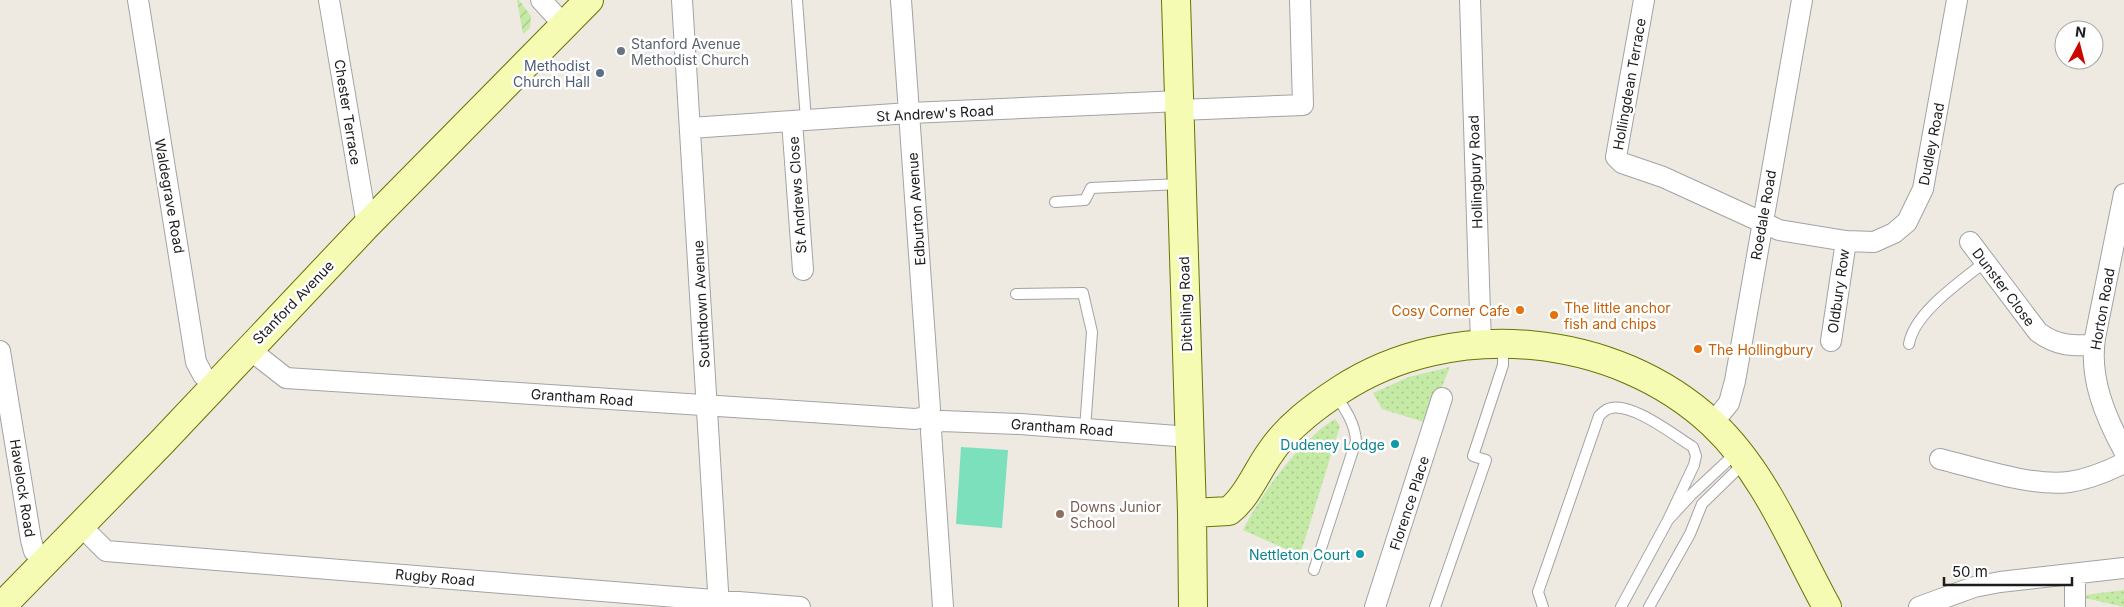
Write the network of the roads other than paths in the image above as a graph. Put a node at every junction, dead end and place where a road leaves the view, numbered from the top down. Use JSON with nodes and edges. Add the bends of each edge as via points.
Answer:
{"nodes":[{"id":1,"x":138,"y":0,"type":"edge"},
{"id":2,"x":330,"y":0,"type":"edge"},
{"id":3,"x":541,"y":0,"type":"edge"},
{"id":4,"x":589,"y":0,"type":"edge"},
{"id":5,"x":682,"y":0,"type":"edge"},
{"id":6,"x":797,"y":0,"type":"edge"},
{"id":7,"x":901,"y":0,"type":"edge"},
{"id":8,"x":1176,"y":0,"type":"edge"},
{"id":9,"x":1300,"y":0,"type":"edge"},
{"id":10,"x":1470,"y":0,"type":"edge"},
{"id":11,"x":1644,"y":0,"type":"edge"},
{"id":12,"x":1802,"y":0,"type":"edge"},
{"id":13,"x":1957,"y":0,"type":"edge"},
{"id":14,"x":564,"y":25,"type":"junction"},
{"id":15,"x":1180,"y":106,"type":"junction"},
{"id":16,"x":910,"y":114,"type":"junction"},
{"id":17,"x":799,"y":120,"type":"junction"},
{"id":18,"x":690,"y":128,"type":"junction"},
{"id":19,"x":1181,"y":184,"type":"junction"},
{"id":20,"x":2124,"y":194,"type":"edge"},
{"id":21,"x":1055,"y":202,"type":"dead end"},
{"id":22,"x":1762,"y":222,"type":"junction"},
{"id":23,"x":367,"y":224,"type":"junction"},
{"id":24,"x":1846,"y":241,"type":"junction"},
{"id":25,"x":1970,"y":242,"type":"dead end"},
{"id":26,"x":2119,"y":246,"type":"edge"},
{"id":27,"x":1985,"y":262,"type":"junction"},
{"id":28,"x":803,"y":270,"type":"dead end"},
{"id":29,"x":1016,"y":294,"type":"dead end"},
{"id":30,"x":1831,"y":341,"type":"dead end"},
{"id":31,"x":1492,"y":344,"type":"junction"},
{"id":32,"x":1909,"y":344,"type":"dead end"},
{"id":33,"x":2094,"y":345,"type":"junction"},
{"id":34,"x":249,"y":349,"type":"junction"},
{"id":35,"x":0,"y":351,"type":"edge"},
{"id":36,"x":214,"y":386,"type":"junction"},
{"id":37,"x":1335,"y":394,"type":"junction"},
{"id":38,"x":1442,"y":398,"type":"dead end"},
{"id":39,"x":707,"y":405,"type":"junction"},
{"id":40,"x":930,"y":420,"type":"junction"},
{"id":41,"x":1712,"y":424,"type":"junction"},
{"id":42,"x":1085,"y":429,"type":"junction"},
{"id":43,"x":1190,"y":437,"type":"junction"},
{"id":44,"x":2124,"y":451,"type":"edge"},
{"id":45,"x":1741,"y":457,"type":"junction"},
{"id":46,"x":1940,"y":459,"type":"dead end"},
{"id":47,"x":2124,"y":463,"type":"edge"},
{"id":48,"x":1192,"y":513,"type":"junction"},
{"id":49,"x":1668,"y":520,"type":"junction"},
{"id":50,"x":81,"y":526,"type":"junction"},
{"id":51,"x":45,"y":561,"type":"junction"},
{"id":52,"x":2124,"y":568,"type":"edge"},
{"id":53,"x":1314,"y":570,"type":"dead end"},
{"id":54,"x":2075,"y":574,"type":"junction"},
{"id":55,"x":719,"y":604,"type":"edge"},
{"id":56,"x":1,"y":607,"type":"edge"},
{"id":57,"x":800,"y":607,"type":"edge"},
{"id":58,"x":943,"y":607,"type":"edge"},
{"id":59,"x":1193,"y":607,"type":"edge"},
{"id":60,"x":1376,"y":607,"type":"edge"},
{"id":61,"x":1435,"y":607,"type":"edge"},
{"id":62,"x":1543,"y":607,"type":"edge"},
{"id":63,"x":1621,"y":607,"type":"edge"},
{"id":64,"x":1649,"y":607,"type":"edge"},
{"id":65,"x":1827,"y":607,"type":"edge"},
{"id":66,"x":1919,"y":607,"type":"edge"},
{"id":67,"x":2075,"y":607,"type":"edge"}],
"edges":[{"from":1,"to":36,"type":"street","name":"Waldegrave Road","via":[[196,362]]},
{"from":2,"to":23,"type":"street","name":"Chester Terrace"},
{"from":3,"to":14,"type":"street"},
{"from":4,"to":14,"type":"street","name":"Stanford Avenue"},
{"from":5,"to":18,"type":"street","name":"Southdown Avenue"},
{"from":6,"to":17,"type":"lane"},
{"from":7,"to":16,"type":"street","name":"Edburton Avenue"},
{"from":8,"to":15,"type":"street","name":"Ditchling Road"},
{"from":9,"to":15,"type":"street","name":"St Andrew's Road","via":[[1303,105]]},
{"from":10,"to":31,"type":"street","name":"Hollingbury Road"},
{"from":11,"to":22,"type":"street","name":"Hollingdean Terrace","via":[[1616,157],[1622,163],[1663,177]]},
{"from":12,"to":22,"type":"street","name":"Roedale Road"},
{"from":13,"to":24,"type":"street","name":"Dudley Road","via":[[1923,189],[1916,207],[1907,222],[1894,233],[1874,242]]},
{"from":14,"to":23,"type":"street","name":"Stanford Avenue"},
{"from":15,"to":16,"type":"street","name":"St Andrew's Road"},
{"from":15,"to":19,"type":"street","name":"Ditchling Road"},
{"from":16,"to":17,"type":"street","name":"St Andrew's Road"},
{"from":16,"to":40,"type":"street","name":"Edburton Avenue"},
{"from":17,"to":18,"type":"street","name":"St Andrew's Road"},
{"from":17,"to":28,"type":"street","name":"St Andrews Close"},
{"from":18,"to":39,"type":"street","name":"Southdown Avenue"},
{"from":19,"to":21,"type":"lane","via":[[1091,188],[1085,200]]},
{"from":19,"to":43,"type":"street","name":"Ditchling Road"},
{"from":20,"to":26,"type":"street","name":"Horton Road"},
{"from":22,"to":24,"type":"street","name":"Dudley Road","via":[[1779,230]]},
{"from":22,"to":41,"type":"street","name":"Roedale Road","via":[[1735,381],[1729,403]]},
{"from":23,"to":34,"type":"street","name":"Stanford Avenue"},
{"from":24,"to":30,"type":"street","name":"Oldbury Row"},
{"from":25,"to":27,"type":"street","name":"Dunster Close"},
{"from":26,"to":33,"type":"street","name":"Horton Road"},
{"from":27,"to":32,"type":"lane","via":[[1916,324]]},
{"from":27,"to":33,"type":"street","name":"Dunster Close","via":[[2038,332],[2061,345]]},
{"from":29,"to":42,"type":"lane","via":[[1084,293],[1092,332]]},
{"from":31,"to":37,"type":"street","via":[[1427,353],[1395,362]]},
{"from":31,"to":41,"type":"street","via":[[1557,348],[1622,367],[1665,389]]},
{"from":31,"to":61,"type":"lane","via":[[1503,365],[1473,456],[1486,460]]},
{"from":33,"to":44,"type":"street","name":"Horton Road","via":[[2099,395]]},
{"from":34,"to":36,"type":"street","name":"Stanford Avenue"},
{"from":34,"to":39,"type":"street","name":"Grantham Road","via":[[286,378]]},
{"from":35,"to":51,"type":"street","name":"Havelock Road","via":[[30,540],[34,551]]},
{"from":36,"to":50,"type":"street","name":"Stanford Avenue"},
{"from":37,"to":48,"type":"street","via":[[1282,437],[1233,508],[1225,512]]},
{"from":37,"to":53,"type":"lane","via":[[1356,431],[1356,441]]},
{"from":38,"to":60,"type":"street","name":"Florence Place"},
{"from":39,"to":40,"type":"street","name":"Grantham Road"},
{"from":39,"to":55,"type":"street","name":"Southdown Avenue"},
{"from":40,"to":42,"type":"street","name":"Grantham Road"},
{"from":40,"to":58,"type":"street","name":"Edburton Avenue"},
{"from":41,"to":45,"type":"street"},
{"from":42,"to":43,"type":"street","name":"Grantham Road"},
{"from":43,"to":48,"type":"street","name":"Ditchling Road"},
{"from":45,"to":49,"type":"lane","via":[[1692,494]]},
{"from":45,"to":64,"type":"lane","via":[[1702,504],[1690,534]]},
{"from":45,"to":65,"type":"street","via":[[1772,503]]},
{"from":46,"to":47,"type":"street","via":[[2044,482],[2085,479]]},
{"from":48,"to":59,"type":"street","name":"Ditchling Road"},
{"from":49,"to":62,"type":"lane","via":[[1694,465],[1693,447],[1647,417],[1626,408],[1608,408],[1599,416],[1551,551],[1538,592]]},
{"from":49,"to":63,"type":"lane"},
{"from":50,"to":51,"type":"street","name":"Stanford Avenue"},
{"from":50,"to":55,"type":"street","name":"Rugby Road","via":[[106,551]]},
{"from":51,"to":56,"type":"street","name":"Stanford Avenue"},
{"from":52,"to":54,"type":"street"},
{"from":54,"to":66,"type":"street","via":[[2037,576],[1983,585]]},
{"from":54,"to":67,"type":"street"},
{"from":55,"to":57,"type":"street","name":"Rugby Road"}]}
